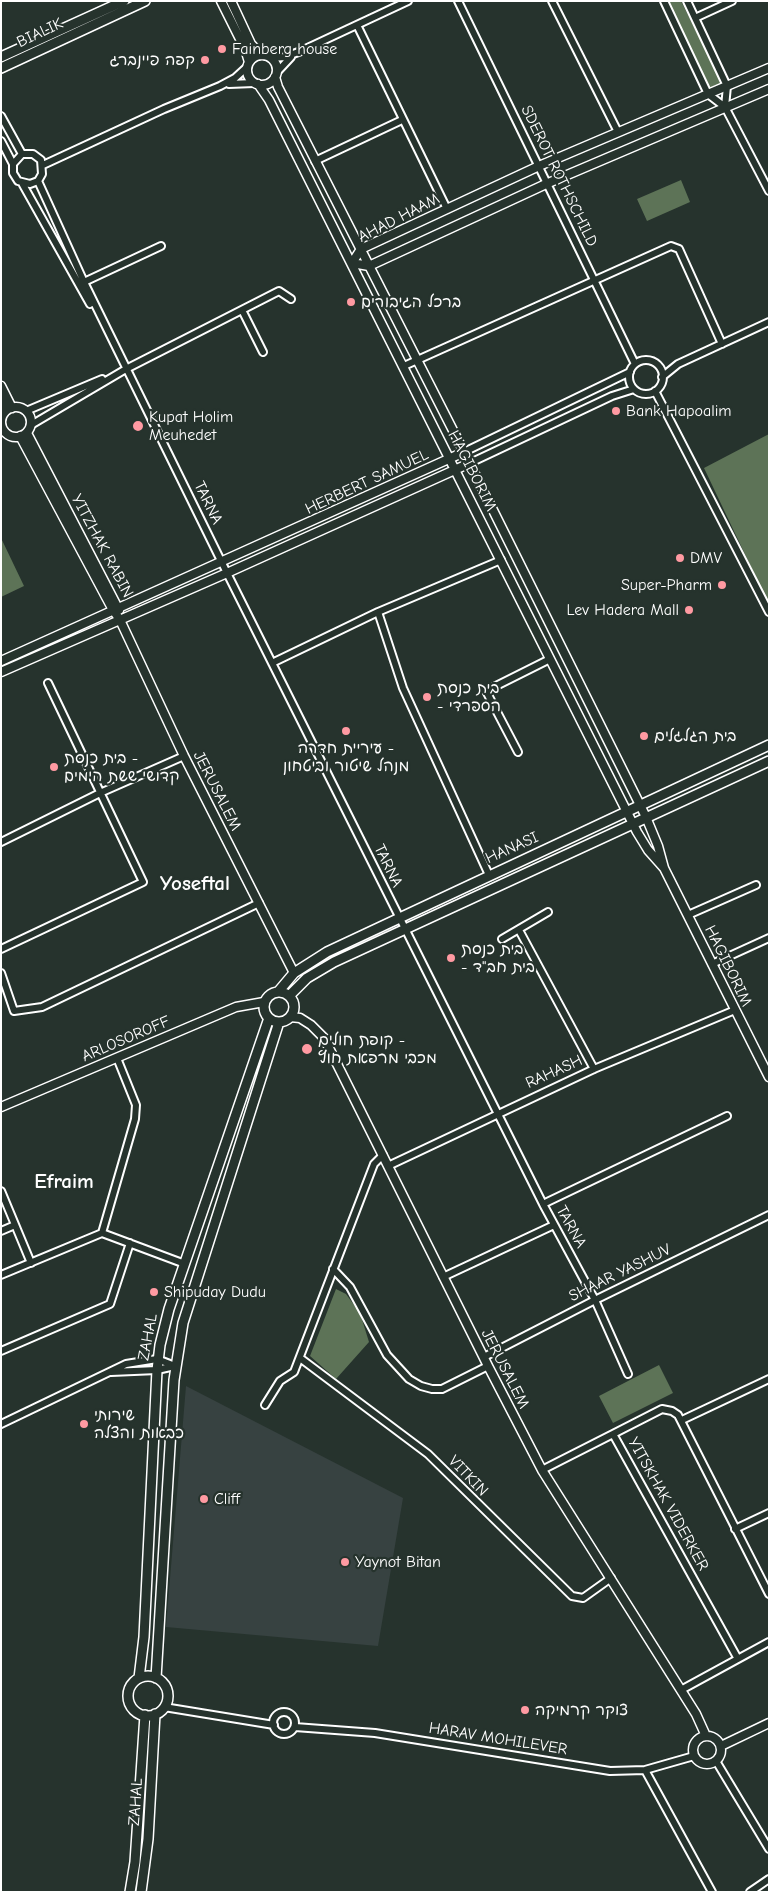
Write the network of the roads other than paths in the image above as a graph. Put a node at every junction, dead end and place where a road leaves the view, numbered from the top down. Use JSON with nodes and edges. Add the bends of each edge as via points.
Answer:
{"nodes":[{"id":1,"x":124,"y":1,"type":"edge"},
{"id":2,"x":145,"y":1,"type":"edge"},
{"id":3,"x":221,"y":1,"type":"edge"},
{"id":4,"x":231,"y":1,"type":"edge"},
{"id":5,"x":408,"y":1,"type":"edge"},
{"id":6,"x":458,"y":1,"type":"edge"},
{"id":7,"x":552,"y":1,"type":"edge"},
{"id":8,"x":664,"y":1,"type":"edge"},
{"id":9,"x":686,"y":1,"type":"edge"},
{"id":10,"x":732,"y":1,"type":"edge"},
{"id":11,"x":695,"y":18,"type":"junction"},
{"id":12,"x":357,"y":25,"type":"junction"},
{"id":13,"x":301,"y":51,"type":"junction"},
{"id":14,"x":261,"y":55,"type":"junction"},
{"id":15,"x":1,"y":57,"type":"edge"},
{"id":16,"x":271,"y":58,"type":"junction"},
{"id":17,"x":248,"y":64,"type":"junction"},
{"id":18,"x":1,"y":68,"type":"edge"},
{"id":19,"x":769,"y":68,"type":"edge"},
{"id":20,"x":276,"y":74,"type":"junction"},
{"id":21,"x":256,"y":84,"type":"junction"},
{"id":22,"x":220,"y":86,"type":"junction"},
{"id":23,"x":727,"y":86,"type":"junction"},
{"id":24,"x":769,"y":88,"type":"edge"},
{"id":25,"x":708,"y":94,"type":"junction"},
{"id":26,"x":725,"y":107,"type":"junction"},
{"id":27,"x":1,"y":116,"type":"edge"},
{"id":28,"x":402,"y":120,"type":"junction"},
{"id":29,"x":618,"y":132,"type":"junction"},
{"id":30,"x":1,"y":141,"type":"edge"},
{"id":31,"x":22,"y":154,"type":"junction"},
{"id":32,"x":315,"y":161,"type":"junction"},
{"id":33,"x":13,"y":164,"type":"junction"},
{"id":34,"x":43,"y":165,"type":"junction"},
{"id":35,"x":539,"y":166,"type":"junction"},
{"id":36,"x":38,"y":181,"type":"junction"},
{"id":37,"x":22,"y":183,"type":"junction"},
{"id":38,"x":546,"y":184,"type":"junction"},
{"id":39,"x":769,"y":191,"type":"edge"},
{"id":40,"x":446,"y":209,"type":"junction"},
{"id":41,"x":161,"y":246,"type":"dead end"},
{"id":42,"x":361,"y":249,"type":"junction"},
{"id":43,"x":352,"y":264,"type":"junction"},
{"id":44,"x":369,"y":266,"type":"junction"},
{"id":45,"x":594,"y":280,"type":"junction"},
{"id":46,"x":84,"y":282,"type":"junction"},
{"id":47,"x":291,"y":299,"type":"dead end"},
{"id":48,"x":242,"y":310,"type":"junction"},
{"id":49,"x":769,"y":322,"type":"edge"},
{"id":50,"x":722,"y":344,"type":"junction"},
{"id":51,"x":263,"y":352,"type":"dead end"},
{"id":52,"x":417,"y":360,"type":"junction"},
{"id":53,"x":636,"y":364,"type":"junction"},
{"id":54,"x":404,"y":366,"type":"junction"},
{"id":55,"x":126,"y":369,"type":"junction"},
{"id":56,"x":630,"y":372,"type":"junction"},
{"id":57,"x":662,"y":376,"type":"junction"},
{"id":58,"x":1,"y":386,"type":"edge"},
{"id":59,"x":634,"y":390,"type":"junction"},
{"id":60,"x":654,"y":391,"type":"junction"},
{"id":61,"x":1,"y":398,"type":"edge"},
{"id":62,"x":9,"y":409,"type":"junction"},
{"id":63,"x":26,"y":410,"type":"junction"},
{"id":64,"x":1,"y":420,"type":"edge"},
{"id":65,"x":31,"y":425,"type":"junction"},
{"id":66,"x":3,"y":432,"type":"edge"},
{"id":67,"x":23,"y":435,"type":"junction"},
{"id":68,"x":464,"y":452,"type":"junction"},
{"id":69,"x":451,"y":458,"type":"junction"},
{"id":70,"x":470,"y":463,"type":"junction"},
{"id":71,"x":456,"y":470,"type":"junction"},
{"id":72,"x":501,"y":560,"type":"junction"},
{"id":73,"x":222,"y":563,"type":"junction"},
{"id":74,"x":227,"y":574,"type":"junction"},
{"id":75,"x":116,"y":609,"type":"junction"},
{"id":76,"x":378,"y":612,"type":"junction"},
{"id":77,"x":769,"y":612,"type":"edge"},
{"id":78,"x":120,"y":620,"type":"junction"},
{"id":79,"x":550,"y":659,"type":"junction"},
{"id":80,"x":1,"y":661,"type":"edge"},
{"id":81,"x":272,"y":663,"type":"junction"},
{"id":82,"x":1,"y":672,"type":"edge"},
{"id":83,"x":48,"y":683,"type":"dead end"},
{"id":84,"x":769,"y":745,"type":"edge"},
{"id":85,"x":518,"y":752,"type":"dead end"},
{"id":86,"x":184,"y":756,"type":"junction"},
{"id":87,"x":769,"y":761,"type":"edge"},
{"id":88,"x":100,"y":793,"type":"junction"},
{"id":89,"x":640,"y":806,"type":"junction"},
{"id":90,"x":627,"y":813,"type":"junction"},
{"id":91,"x":646,"y":817,"type":"junction"},
{"id":92,"x":632,"y":824,"type":"junction"},
{"id":93,"x":1,"y":842,"type":"edge"},
{"id":94,"x":664,"y":868,"type":"junction"},
{"id":95,"x":489,"y":875,"type":"junction"},
{"id":96,"x":756,"y":884,"type":"dead end"},
{"id":97,"x":259,"y":903,"type":"junction"},
{"id":98,"x":548,"y":912,"type":"dead end"},
{"id":99,"x":688,"y":915,"type":"junction"},
{"id":100,"x":398,"y":918,"type":"junction"},
{"id":101,"x":404,"y":929,"type":"junction"},
{"id":102,"x":519,"y":930,"type":"junction"},
{"id":103,"x":502,"y":938,"type":"dead end"},
{"id":104,"x":769,"y":938,"type":"edge"},
{"id":105,"x":1,"y":949,"type":"edge"},
{"id":106,"x":712,"y":964,"type":"junction"},
{"id":107,"x":1,"y":973,"type":"edge"},
{"id":108,"x":294,"y":973,"type":"junction"},
{"id":109,"x":278,"y":992,"type":"junction"},
{"id":110,"x":289,"y":996,"type":"junction"},
{"id":111,"x":264,"y":1002,"type":"junction"},
{"id":112,"x":735,"y":1010,"type":"junction"},
{"id":113,"x":290,"y":1017,"type":"junction"},
{"id":114,"x":269,"y":1018,"type":"junction"},
{"id":115,"x":279,"y":1022,"type":"junction"},
{"id":116,"x":117,"y":1058,"type":"junction"},
{"id":117,"x":594,"y":1069,"type":"junction"},
{"id":118,"x":769,"y":1077,"type":"edge"},
{"id":119,"x":1,"y":1107,"type":"edge"},
{"id":120,"x":497,"y":1113,"type":"junction"},
{"id":121,"x":727,"y":1116,"type":"dead end"},
{"id":122,"x":383,"y":1155,"type":"junction"},
{"id":123,"x":388,"y":1166,"type":"junction"},
{"id":124,"x":1,"y":1191,"type":"edge"},
{"id":125,"x":543,"y":1204,"type":"junction"},
{"id":126,"x":769,"y":1215,"type":"edge"},
{"id":127,"x":15,"y":1225,"type":"junction"},
{"id":128,"x":554,"y":1225,"type":"junction"},
{"id":129,"x":1,"y":1232,"type":"edge"},
{"id":130,"x":102,"y":1233,"type":"junction"},
{"id":131,"x":130,"y":1243,"type":"junction"},
{"id":132,"x":31,"y":1263,"type":"junction"},
{"id":133,"x":185,"y":1264,"type":"junction"},
{"id":134,"x":333,"y":1270,"type":"junction"},
{"id":135,"x":1,"y":1275,"type":"edge"},
{"id":136,"x":444,"y":1277,"type":"junction"},
{"id":137,"x":596,"y":1300,"type":"junction"},
{"id":138,"x":1,"y":1352,"type":"edge"},
{"id":139,"x":484,"y":1357,"type":"junction"},
{"id":140,"x":300,"y":1358,"type":"junction"},
{"id":141,"x":157,"y":1359,"type":"junction"},
{"id":142,"x":175,"y":1366,"type":"junction"},
{"id":143,"x":488,"y":1366,"type":"junction"},
{"id":144,"x":157,"y":1370,"type":"junction"},
{"id":145,"x":108,"y":1372,"type":"junction"},
{"id":146,"x":628,"y":1374,"type":"dead end"},
{"id":147,"x":769,"y":1379,"type":"edge"},
{"id":148,"x":265,"y":1404,"type":"dead end"},
{"id":149,"x":682,"y":1420,"type":"junction"},
{"id":150,"x":1,"y":1424,"type":"edge"},
{"id":151,"x":614,"y":1434,"type":"junction"},
{"id":152,"x":542,"y":1470,"type":"junction"},
{"id":153,"x":769,"y":1513,"type":"edge"},
{"id":154,"x":735,"y":1529,"type":"junction"},
{"id":155,"x":610,"y":1578,"type":"junction"},
{"id":156,"x":769,"y":1594,"type":"edge"},
{"id":157,"x":769,"y":1642,"type":"edge"},
{"id":158,"x":738,"y":1659,"type":"junction"},
{"id":159,"x":139,"y":1678,"type":"junction"},
{"id":160,"x":156,"y":1678,"type":"junction"},
{"id":161,"x":681,"y":1690,"type":"junction"},
{"id":162,"x":164,"y":1708,"type":"junction"},
{"id":163,"x":155,"y":1714,"type":"junction"},
{"id":164,"x":145,"y":1715,"type":"junction"},
{"id":165,"x":274,"y":1726,"type":"junction"},
{"id":166,"x":768,"y":1726,"type":"edge"},
{"id":167,"x":295,"y":1727,"type":"junction"},
{"id":168,"x":706,"y":1736,"type":"junction"},
{"id":169,"x":721,"y":1746,"type":"junction"},
{"id":170,"x":694,"y":1756,"type":"junction"},
{"id":171,"x":716,"y":1761,"type":"junction"},
{"id":172,"x":645,"y":1770,"type":"junction"},
{"id":173,"x":769,"y":1849,"type":"edge"},
{"id":174,"x":769,"y":1879,"type":"edge"},
{"id":175,"x":130,"y":1892,"type":"edge"},
{"id":176,"x":141,"y":1892,"type":"edge"},
{"id":177,"x":712,"y":1892,"type":"edge"},
{"id":178,"x":750,"y":1892,"type":"edge"}],
"edges":[{"from":1,"to":15,"type":"main road","name":"BIALIK"},
{"from":2,"to":18,"type":"main road","name":"BIALIK"},
{"from":3,"to":17,"type":"street"},
{"from":4,"to":14,"type":"street","via":[[251,44]]},
{"from":5,"to":12,"type":"street"},
{"from":6,"to":35,"type":"street","name":"SDEROT ROTHSCHILD"},
{"from":7,"to":29,"type":"street"},
{"from":8,"to":25,"type":"street"},
{"from":9,"to":11,"type":"street"},
{"from":10,"to":11,"type":"street"},
{"from":11,"to":23,"type":"street"},
{"from":12,"to":13,"type":"street"},
{"from":12,"to":28,"type":"street"},
{"from":13,"to":16,"type":"street"},
{"from":13,"to":20,"type":"street","via":[[286,60]]},
{"from":14,"to":16,"type":"street"},
{"from":14,"to":17,"type":"street"},
{"from":16,"to":20,"type":"street"},
{"from":17,"to":21,"type":"street","via":[[247,74]]},
{"from":17,"to":22,"type":"street","via":[[235,78]]},
{"from":19,"to":23,"type":"street","name":"AHAD HAAM"},
{"from":20,"to":21,"type":"street","via":[[269,83]]},
{"from":20,"to":32,"type":"street","name":"HAGIBORIM","via":[[278,87]]},
{"from":21,"to":22,"type":"street","via":[[241,82]]},
{"from":21,"to":43,"type":"street","name":"HAGIBORIM","via":[[269,100]]},
{"from":22,"to":34,"type":"street"},
{"from":23,"to":25,"type":"street","name":"AHAD HAAM"},
{"from":23,"to":26,"type":"street"},
{"from":24,"to":26,"type":"street","name":"AHAD HAAM"},
{"from":25,"to":26,"type":"street"},
{"from":25,"to":29,"type":"street","name":"AHAD HAAM"},
{"from":26,"to":38,"type":"street","name":"AHAD HAAM"},
{"from":26,"to":39,"type":"street"},
{"from":27,"to":31,"type":"street"},
{"from":28,"to":32,"type":"street"},
{"from":28,"to":40,"type":"street"},
{"from":29,"to":35,"type":"street","name":"AHAD HAAM"},
{"from":30,"to":33,"type":"street"},
{"from":31,"to":33,"type":"street"},
{"from":31,"to":34,"type":"street","via":[[33,154]]},
{"from":32,"to":42,"type":"street","name":"HAGIBORIM"},
{"from":33,"to":37,"type":"street","via":[[14,177]]},
{"from":34,"to":36,"type":"street"},
{"from":35,"to":38,"type":"street","name":"SDEROT ROTHSCHILD"},
{"from":35,"to":40,"type":"street","name":"AHAD HAAM"},
{"from":36,"to":37,"type":"street"},
{"from":36,"to":46,"type":"street","name":"TARNA"},
{"from":37,"to":55,"type":"street","name":"TARNA"},
{"from":38,"to":44,"type":"street","name":"AHAD HAAM"},
{"from":38,"to":45,"type":"street","name":"SDEROT ROTHSCHILD"},
{"from":40,"to":42,"type":"street","name":"AHAD HAAM"},
{"from":41,"to":46,"type":"street"},
{"from":42,"to":43,"type":"street","name":"AHAD HAAM"},
{"from":42,"to":44,"type":"street","name":"HAGIBORIM"},
{"from":43,"to":44,"type":"street","name":"AHAD HAAM"},
{"from":43,"to":54,"type":"street","name":"HAGIBORIM"},
{"from":44,"to":52,"type":"street","name":"HAGIBORIM"},
{"from":45,"to":50,"type":"street","via":[[671,246],[679,249]]},
{"from":45,"to":52,"type":"street"},
{"from":45,"to":53,"type":"street","name":"SDEROT ROTHSCHILD"},
{"from":46,"to":55,"type":"street","name":"TARNA"},
{"from":47,"to":48,"type":"street","via":[[279,291]]},
{"from":48,"to":51,"type":"street"},
{"from":48,"to":55,"type":"street"},
{"from":49,"to":50,"type":"street"},
{"from":50,"to":57,"type":"street","via":[[678,364]]},
{"from":52,"to":54,"type":"street"},
{"from":52,"to":68,"type":"street","name":"HAGIBORIM"},
{"from":53,"to":56,"type":"street"},
{"from":53,"to":57,"type":"street","via":[[645,360],[655,363]]},
{"from":54,"to":69,"type":"street","name":"HAGIBORIM"},
{"from":55,"to":63,"type":"street"},
{"from":55,"to":65,"type":"street"},
{"from":55,"to":73,"type":"street","name":"TARNA"},
{"from":56,"to":59,"type":"street"},
{"from":56,"to":68,"type":"street","name":"HERBERT SAMUEL"},
{"from":57,"to":60,"type":"street","via":[[659,387]]},
{"from":58,"to":62,"type":"street"},
{"from":59,"to":60,"type":"street","via":[[644,394]]},
{"from":59,"to":70,"type":"street","name":"HERBERT SAMUEL","via":[[612,396]]},
{"from":60,"to":77,"type":"street"},
{"from":61,"to":62,"type":"street"},
{"from":62,"to":63,"type":"street"},
{"from":62,"to":64,"type":"street"},
{"from":63,"to":65,"type":"street"},
{"from":64,"to":66,"type":"street"},
{"from":65,"to":67,"type":"street"},
{"from":66,"to":67,"type":"street","via":[[13,437]]},
{"from":67,"to":75,"type":"street","name":"YITZHAK RABIN"},
{"from":68,"to":69,"type":"street","name":"HERBERT SAMUEL"},
{"from":68,"to":70,"type":"street","name":"HAGIBORIM"},
{"from":69,"to":71,"type":"street","name":"HAGIBORIM"},
{"from":69,"to":73,"type":"street","name":"HERBERT SAMUEL"},
{"from":70,"to":71,"type":"street","name":"HERBERT SAMUEL"},
{"from":70,"to":89,"type":"street","name":"HAGIBORIM"},
{"from":71,"to":72,"type":"street","name":"HAGIBORIM"},
{"from":71,"to":74,"type":"street","name":"HERBERT SAMUEL"},
{"from":72,"to":76,"type":"street"},
{"from":72,"to":79,"type":"street","name":"HAGIBORIM"},
{"from":73,"to":74,"type":"street","name":"TARNA"},
{"from":73,"to":75,"type":"street","name":"HERBERT SAMUEL"},
{"from":74,"to":78,"type":"street","name":"HERBERT SAMUEL"},
{"from":74,"to":81,"type":"street","name":"TARNA"},
{"from":75,"to":78,"type":"street","name":"YITZHAK RABIN"},
{"from":75,"to":80,"type":"street","name":"HERBERT SAMUEL"},
{"from":76,"to":81,"type":"street"},
{"from":76,"to":95,"type":"street","via":[[403,688]]},
{"from":78,"to":82,"type":"street","name":"HERBERT SAMUEL"},
{"from":78,"to":86,"type":"street","name":"JERUSALEM"},
{"from":79,"to":85,"type":"street","via":[[486,692]]},
{"from":79,"to":90,"type":"street","name":"HAGIBORIM"},
{"from":81,"to":100,"type":"street","name":"TARNA"},
{"from":83,"to":88,"type":"street"},
{"from":84,"to":89,"type":"main road","name":"HANASI"},
{"from":86,"to":88,"type":"street"},
{"from":86,"to":97,"type":"street","name":"JERUSALEM"},
{"from":87,"to":91,"type":"main road","name":"HANASI"},
{"from":88,"to":93,"type":"street"},
{"from":88,"to":105,"type":"street","via":[[143,882]]},
{"from":89,"to":90,"type":"main road","name":"HANASI"},
{"from":89,"to":91,"type":"street","name":"HAGIBORIM"},
{"from":90,"to":92,"type":"street","name":"HAGIBORIM"},
{"from":90,"to":95,"type":"main road","name":"HANASI"},
{"from":91,"to":92,"type":"main road","name":"HANASI"},
{"from":91,"to":94,"type":"street","name":"HAGIBORIM"},
{"from":92,"to":94,"type":"street","name":"HAGIBORIM"},
{"from":92,"to":101,"type":"main road","name":"HANASI"},
{"from":94,"to":99,"type":"street","name":"HAGIBORIM"},
{"from":95,"to":100,"type":"main road","name":"HANASI"},
{"from":96,"to":99,"type":"street"},
{"from":97,"to":107,"type":"street","via":[[42,1007],[14,1011]]},
{"from":97,"to":108,"type":"street","name":"JERUSALEM"},
{"from":98,"to":102,"type":"street"},
{"from":99,"to":106,"type":"street","name":"HAGIBORIM"},
{"from":100,"to":101,"type":"street","name":"TARNA"},
{"from":100,"to":108,"type":"main road","name":"HANASI","via":[[327,952]]},
{"from":101,"to":110,"type":"main road","name":"HANASI","via":[[307,978]]},
{"from":101,"to":120,"type":"street","name":"TARNA"},
{"from":102,"to":103,"type":"street"},
{"from":102,"to":117,"type":"street"},
{"from":104,"to":106,"type":"street"},
{"from":106,"to":112,"type":"street","name":"HAGIBORIM"},
{"from":108,"to":109,"type":"main road","name":"HANASI"},
{"from":109,"to":110,"type":"main road"},
{"from":109,"to":111,"type":"main road"},
{"from":110,"to":113,"type":"main road","via":[[293,1004]]},
{"from":111,"to":114,"type":"main road","via":[[264,1011]]},
{"from":111,"to":116,"type":"street","name":"ARLOSOROFF","via":[[236,1007]]},
{"from":112,"to":117,"type":"street","name":"RAHASH"},
{"from":112,"to":118,"type":"street","name":"HAGIBORIM"},
{"from":113,"to":115,"type":"main road"},
{"from":113,"to":122,"type":"street","name":"JERUSALEM","via":[[300,1018],[324,1038]]},
{"from":114,"to":115,"type":"main road"},
{"from":114,"to":133,"type":"main road","name":"ZAHAL"},
{"from":115,"to":142,"type":"main road","name":"ZAHAL","via":[[190,1297]]},
{"from":116,"to":119,"type":"street","name":"ARLOSOROFF"},
{"from":116,"to":130,"type":"street","via":[[136,1105],[135,1120]]},
{"from":117,"to":120,"type":"street","name":"RAHASH"},
{"from":120,"to":123,"type":"street","name":"RAHASH"},
{"from":120,"to":125,"type":"street","name":"TARNA"},
{"from":121,"to":125,"type":"street"},
{"from":122,"to":123,"type":"street","name":"JERUSALEM"},
{"from":122,"to":134,"type":"street","via":[[374,1164]]},
{"from":123,"to":136,"type":"street","name":"JERUSALEM"},
{"from":124,"to":127,"type":"street"},
{"from":125,"to":128,"type":"street","name":"TARNA"},
{"from":126,"to":137,"type":"street","name":"SHAAR YASHUV"},
{"from":127,"to":129,"type":"street"},
{"from":127,"to":132,"type":"street"},
{"from":128,"to":136,"type":"street"},
{"from":128,"to":137,"type":"street","name":"TARNA"},
{"from":130,"to":131,"type":"street"},
{"from":130,"to":132,"type":"street"},
{"from":131,"to":133,"type":"street"},
{"from":131,"to":138,"type":"street","via":[[110,1304]]},
{"from":132,"to":135,"type":"street"},
{"from":133,"to":141,"type":"main road","name":"ZAHAL","via":[[169,1309]]},
{"from":134,"to":140,"type":"street"},
{"from":134,"to":143,"type":"street","via":[[350,1287],[387,1355],[420,1386],[442,1388]]},
{"from":136,"to":139,"type":"street","name":"JERUSALEM"},
{"from":137,"to":139,"type":"street","name":"SHAAR YASHUV"},
{"from":137,"to":146,"type":"street","name":"TARNA"},
{"from":139,"to":143,"type":"street","name":"JERUSALEM"},
{"from":140,"to":148,"type":"street","via":[[294,1372],[280,1381]]},
{"from":140,"to":155,"type":"street","name":"VITKIN","via":[[428,1454],[572,1596],[583,1598]]},
{"from":141,"to":142,"type":"street"},
{"from":141,"to":144,"type":"main road","name":"ZAHAL"},
{"from":141,"to":145,"type":"street","via":[[138,1361]]},
{"from":142,"to":144,"type":"street"},
{"from":142,"to":160,"type":"main road","name":"ZAHAL"},
{"from":143,"to":152,"type":"street","name":"JERUSALEM"},
{"from":144,"to":145,"type":"street"},
{"from":144,"to":159,"type":"main road","name":"ZAHAL","via":[[148,1571]]},
{"from":145,"to":150,"type":"street"},
{"from":147,"to":149,"type":"street"},
{"from":149,"to":151,"type":"street","via":[[672,1410],[662,1409]]},
{"from":149,"to":154,"type":"street"},
{"from":151,"to":152,"type":"street","name":"YITSKHAK VIDERKER"},
{"from":151,"to":158,"type":"street","name":"YITSKHAK VIDERKER"},
{"from":152,"to":155,"type":"street","name":"JERUSALEM"},
{"from":153,"to":154,"type":"street"},
{"from":154,"to":156,"type":"street"},
{"from":155,"to":161,"type":"street","name":"JERUSALEM"},
{"from":157,"to":158,"type":"street"},
{"from":158,"to":161,"type":"street"},
{"from":159,"to":160,"type":"main road"},
{"from":159,"to":164,"type":"main road","via":[[130,1689],[128,1699],[136,1712]]},
{"from":160,"to":162,"type":"main road","via":[[167,1691]]},
{"from":161,"to":168,"type":"street","name":"JERUSALEM"},
{"from":162,"to":163,"type":"main road"},
{"from":162,"to":165,"type":"street"},
{"from":163,"to":164,"type":"main road"},
{"from":163,"to":176,"type":"main road","name":"ZAHAL","via":[[148,1849]]},
{"from":164,"to":175,"type":"main road","name":"ZAHAL"},
{"from":165,"to":167,"type":"street","via":[[277,1732],[284,1734]]},
{"from":165,"to":167,"type":"street","via":[[275,1718],[284,1712],[293,1717]]},
{"from":166,"to":169,"type":"street"},
{"from":167,"to":172,"type":"street","name":"HARAV MOHILEVER","via":[[365,1732],[610,1771]]},
{"from":168,"to":169,"type":"street","via":[[716,1738]]},
{"from":168,"to":170,"type":"street","via":[[695,1743]]},
{"from":169,"to":171,"type":"street","via":[[721,1754]]},
{"from":170,"to":171,"type":"street","via":[[704,1764]]},
{"from":170,"to":172,"type":"street","name":"HARAV MOHILEVER"},
{"from":171,"to":173,"type":"street"},
{"from":172,"to":177,"type":"street"},
{"from":174,"to":178,"type":"street"}]}
